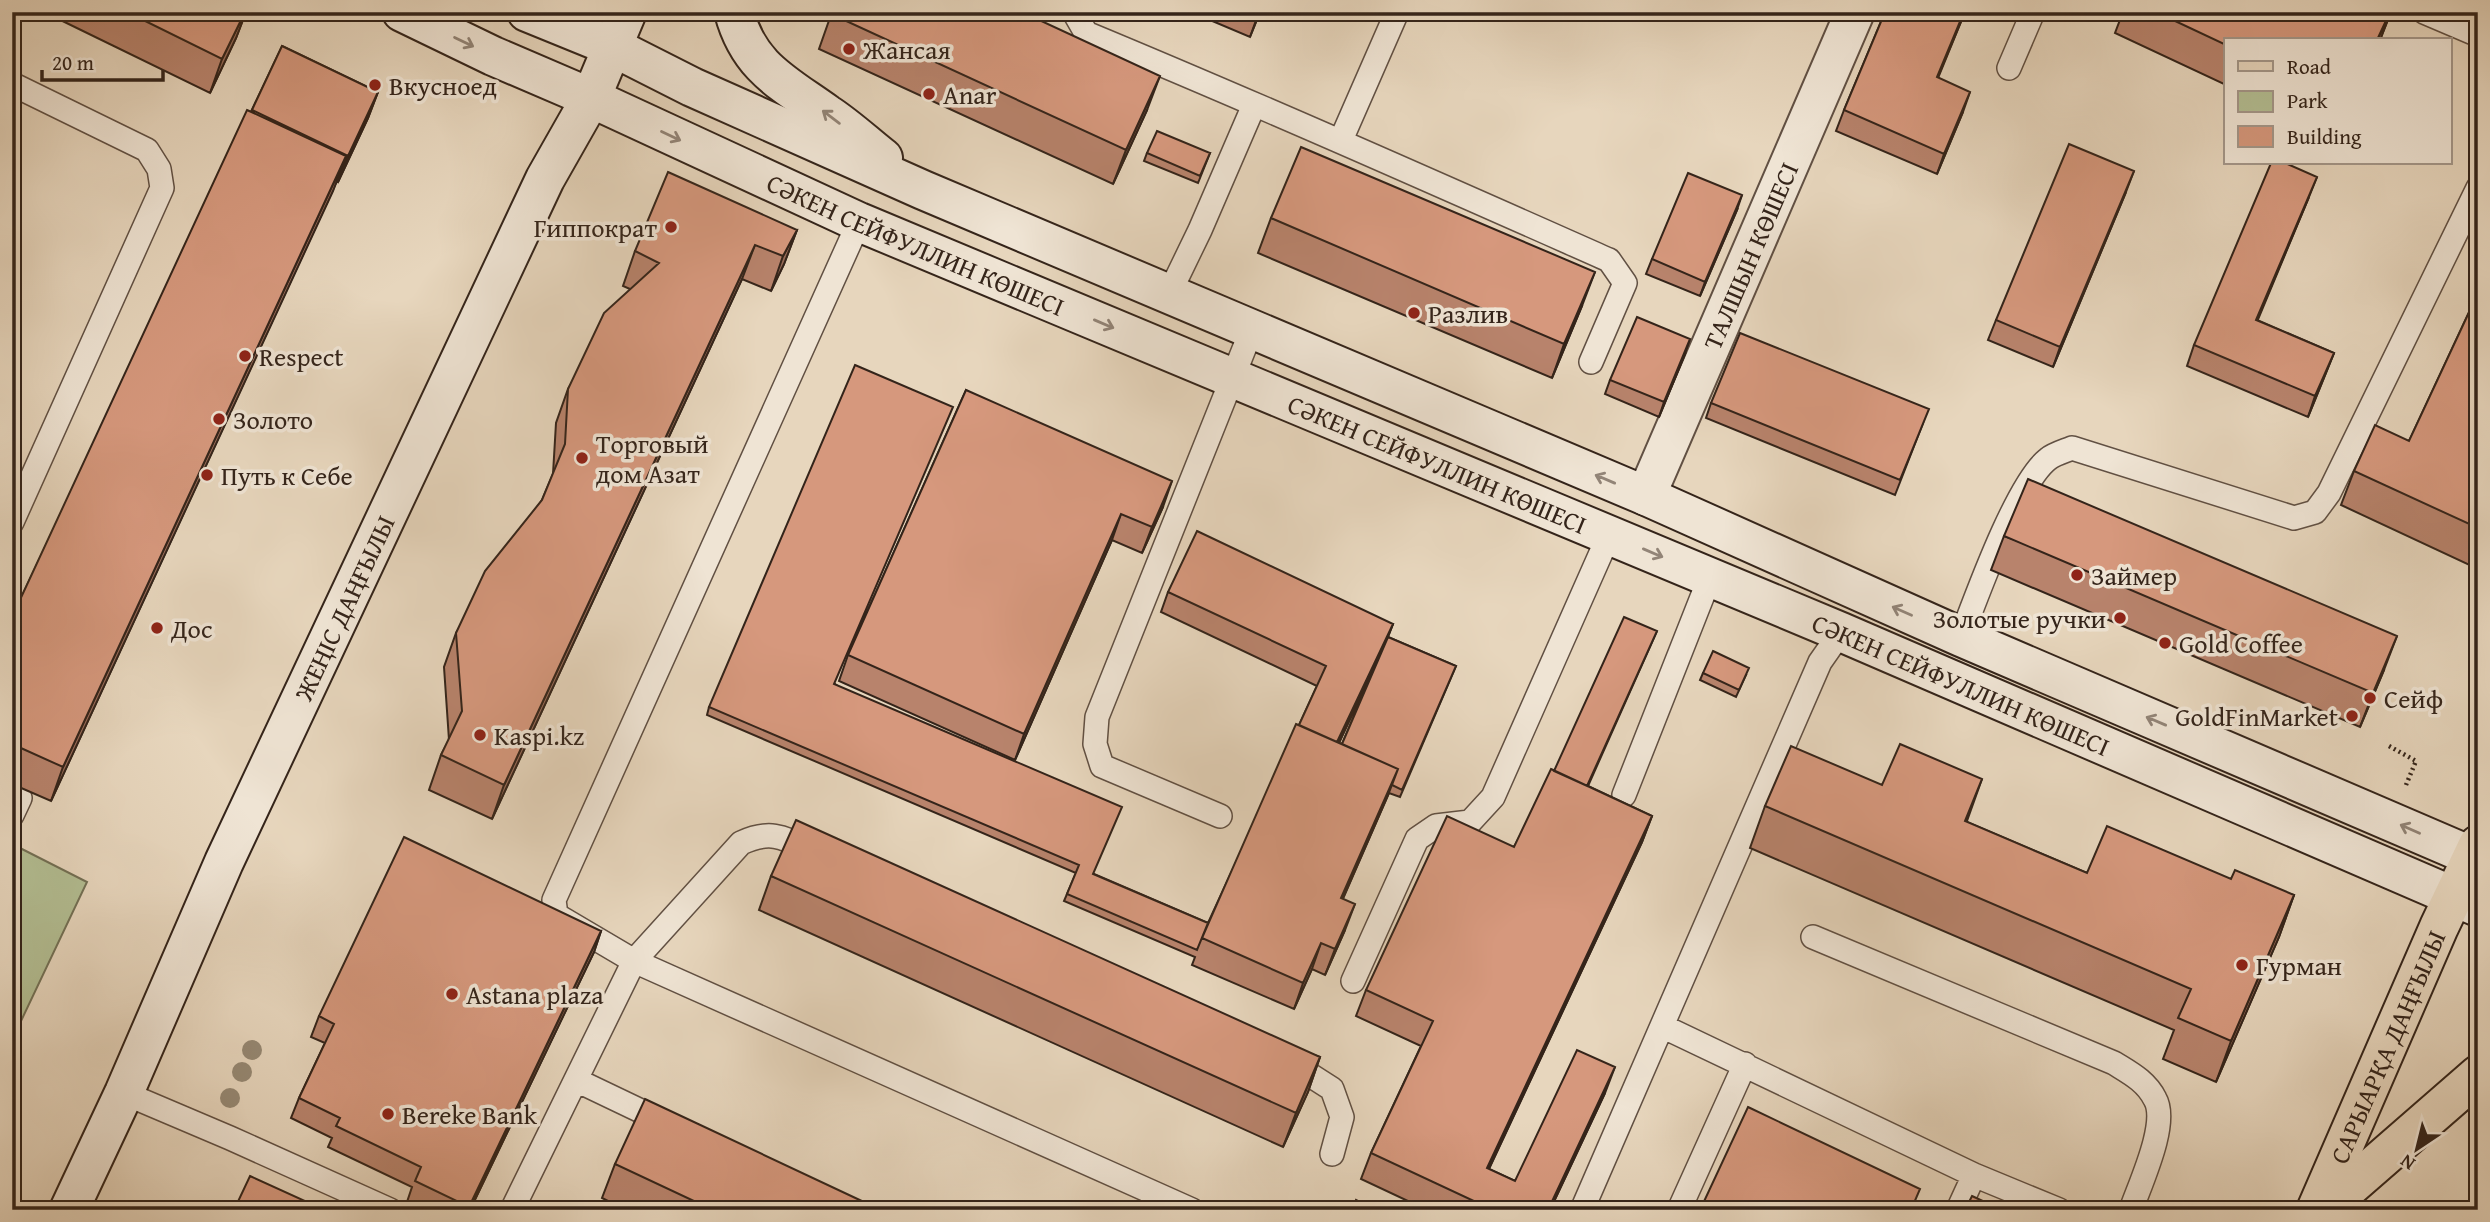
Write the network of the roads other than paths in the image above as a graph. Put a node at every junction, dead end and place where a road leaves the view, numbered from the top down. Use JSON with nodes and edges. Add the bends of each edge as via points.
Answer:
{"nodes":[{"id":1,"x":402,"y":12,"type":"edge"},
{"id":2,"x":527,"y":12,"type":"edge"},
{"id":3,"x":734,"y":12,"type":"edge"},
{"id":4,"x":1074,"y":12,"type":"edge"},
{"id":5,"x":1397,"y":12,"type":"edge"},
{"id":6,"x":1854,"y":12,"type":"edge"},
{"id":7,"x":2033,"y":12,"type":"edge"},
{"id":8,"x":2424,"y":12,"type":"edge"},
{"id":9,"x":620,"y":29,"type":"edge"},
{"id":10,"x":2478,"y":34,"type":"edge"},
{"id":11,"x":2009,"y":68,"type":"dead end"},
{"id":12,"x":12,"y":85,"type":"edge"},
{"id":13,"x":591,"y":98,"type":"junction"},
{"id":14,"x":1254,"y":106,"type":"junction"},
{"id":15,"x":1341,"y":140,"type":"junction"},
{"id":16,"x":2478,"y":188,"type":"edge"},
{"id":17,"x":923,"y":190,"type":"junction"},
{"id":18,"x":859,"y":222,"type":"junction"},
{"id":19,"x":1169,"y":294,"type":"junction"},
{"id":20,"x":1252,"y":329,"type":"junction"},
{"id":21,"x":1591,"y":362,"type":"dead end"},
{"id":22,"x":1233,"y":377,"type":"junction"},
{"id":23,"x":1646,"y":496,"type":"junction"},
{"id":24,"x":12,"y":522,"type":"edge"},
{"id":25,"x":1609,"y":535,"type":"junction"},
{"id":26,"x":1710,"y":577,"type":"junction"},
{"id":27,"x":1841,"y":632,"type":"junction"},
{"id":28,"x":1961,"y":637,"type":"junction"},
{"id":29,"x":12,"y":794,"type":"edge"},
{"id":30,"x":1624,"y":795,"type":"dead end"},
{"id":31,"x":12,"y":816,"type":"edge"},
{"id":32,"x":1220,"y":816,"type":"dead end"},
{"id":33,"x":2476,"y":854,"type":"edge"},
{"id":34,"x":831,"y":859,"type":"edge"},
{"id":35,"x":2466,"y":902,"type":"edge"},
{"id":36,"x":1812,"y":937,"type":"dead end"},
{"id":37,"x":634,"y":961,"type":"junction"},
{"id":38,"x":1353,"y":981,"type":"dead end"},
{"id":39,"x":1662,"y":1026,"type":"junction"},
{"id":40,"x":1269,"y":1056,"type":"edge"},
{"id":41,"x":1745,"y":1064,"type":"junction"},
{"id":42,"x":2478,"y":1075,"type":"edge"},
{"id":43,"x":576,"y":1080,"type":"junction"},
{"id":44,"x":124,"y":1093,"type":"junction"},
{"id":45,"x":687,"y":1133,"type":"edge"},
{"id":46,"x":1332,"y":1154,"type":"dead end"},
{"id":47,"x":1974,"y":1175,"type":"junction"},
{"id":48,"x":69,"y":1210,"type":"edge"},
{"id":49,"x":390,"y":1210,"type":"edge"},
{"id":50,"x":512,"y":1210,"type":"edge"},
{"id":51,"x":1192,"y":1210,"type":"edge"},
{"id":52,"x":1582,"y":1210,"type":"edge"},
{"id":53,"x":1679,"y":1210,"type":"edge"},
{"id":54,"x":1958,"y":1210,"type":"edge"},
{"id":55,"x":2059,"y":1210,"type":"edge"},
{"id":56,"x":2131,"y":1210,"type":"edge"},
{"id":57,"x":2316,"y":1210,"type":"edge"},
{"id":58,"x":2323,"y":1210,"type":"edge"}],
"edges":[{"from":1,"to":13,"type":"main road","name":"СӘКЕН СЕЙФУЛЛИН КӨШЕСІ","one_way":true},
{"from":2,"to":9,"type":"main road","name":"СӘКЕН СЕЙФУЛЛИН КӨШЕСІ"},
{"from":17,"to":3,"type":"main road","one_way":true,"via":[[831,116],[767,72],[747,45]]},
{"from":4,"to":14,"type":"lane","via":[[1086,33]]},
{"from":5,"to":15,"type":"lane"},
{"from":6,"to":23,"type":"main road","name":"ТАЛШЫН КӨШЕСІ"},
{"from":7,"to":11,"type":"lane"},
{"from":8,"to":10,"type":"lane"},
{"from":9,"to":13,"type":"main road","name":"ЖЕҢІС ДАҢҒЫЛЫ"},
{"from":9,"to":17,"type":"main road","name":"СӘКЕН СЕЙФУЛЛИН КӨШЕСІ","via":[[692,87]]},
{"from":12,"to":24,"type":"lane","via":[[147,150],[159,169],[162,188]]},
{"from":13,"to":18,"type":"main road","name":"СӘКЕН СЕЙФУЛЛИН КӨШЕСІ","one_way":true},
{"from":13,"to":44,"type":"main road","name":"ЖЕҢІС ДАҢҒЫЛЫ","via":[[545,179],[224,862]]},
{"from":14,"to":15,"type":"lane"},
{"from":14,"to":19,"type":"lane"},
{"from":15,"to":21,"type":"lane","via":[[1609,260],[1625,283]]},
{"from":16,"to":28,"type":"lane","via":[[2329,493],[2315,512],[2294,517],[2072,448],[2048,459],[2032,478]]},
{"from":17,"to":19,"type":"main road","name":"СӘКЕН СЕЙФУЛЛИН КӨШЕСІ"},
{"from":18,"to":22,"type":"main road","name":"СӘКЕН СЕЙФУЛЛИН КӨШЕСІ","one_way":true},
{"from":18,"to":37,"type":"lane","via":[[554,900],[556,915]]},
{"from":19,"to":20,"type":"main road","name":"СӘКЕН СЕЙФУЛЛИН КӨШЕСІ"},
{"from":20,"to":22,"type":"lane"},
{"from":23,"to":20,"type":"main road","name":"СӘКЕН СЕЙФУЛЛИН КӨШЕСІ","one_way":true},
{"from":22,"to":25,"type":"main road","name":"СӘКЕН СЕЙФУЛЛИН КӨШЕСІ"},
{"from":22,"to":32,"type":"lane","via":[[1097,717],[1095,744],[1102,765]]},
{"from":28,"to":23,"type":"main road","name":"СӘКЕН СЕЙФУЛЛИН КӨШЕСІ","one_way":true},
{"from":25,"to":26,"type":"main road","name":"СӘКЕН СЕЙФУЛЛИН КӨШЕСІ","one_way":true},
{"from":25,"to":38,"type":"lane","via":[[1493,797],[1470,822],[1436,826],[1417,839]]},
{"from":26,"to":27,"type":"main road","name":"СӘКЕН СЕЙФУЛЛИН КӨШЕСІ"},
{"from":26,"to":30,"type":"lane"},
{"from":27,"to":35,"type":"main road","name":"СӘКЕН СЕЙФУЛЛИН КӨШЕСІ"},
{"from":27,"to":39,"type":"lane","via":[[1820,662]]},
{"from":33,"to":28,"type":"main road","name":"СӘКЕН СЕЙФУЛЛИН КӨШЕСІ","one_way":true},
{"from":29,"to":31,"type":"lane","via":[[20,798]]},
{"from":33,"to":35,"type":"main road","name":"САРЫАРҚА ДАҢҒЫЛЫ"},
{"from":34,"to":37,"type":"lane","via":[[781,837],[759,835],[741,843]]},
{"from":35,"to":57,"type":"main road","name":"САРЫАРҚА ДАҢҒЫЛЫ"},
{"from":36,"to":56,"type":"lane","via":[[2114,1063],[2141,1080],[2157,1101],[2159,1120]]},
{"from":37,"to":43,"type":"lane"},
{"from":37,"to":51,"type":"lane"},
{"from":39,"to":41,"type":"lane"},
{"from":39,"to":52,"type":"lane"},
{"from":40,"to":46,"type":"lane","via":[[1332,1089],[1342,1117]]},
{"from":41,"to":47,"type":"lane"},
{"from":41,"to":53,"type":"lane"},
{"from":42,"to":58,"type":"main road"},
{"from":43,"to":45,"type":"lane"},
{"from":43,"to":50,"type":"lane"},
{"from":44,"to":48,"type":"main road","name":"ЖЕҢІС ДАҢҒЫЛЫ"},
{"from":44,"to":49,"type":"lane"},
{"from":47,"to":54,"type":"lane"},
{"from":47,"to":55,"type":"lane"}]}
